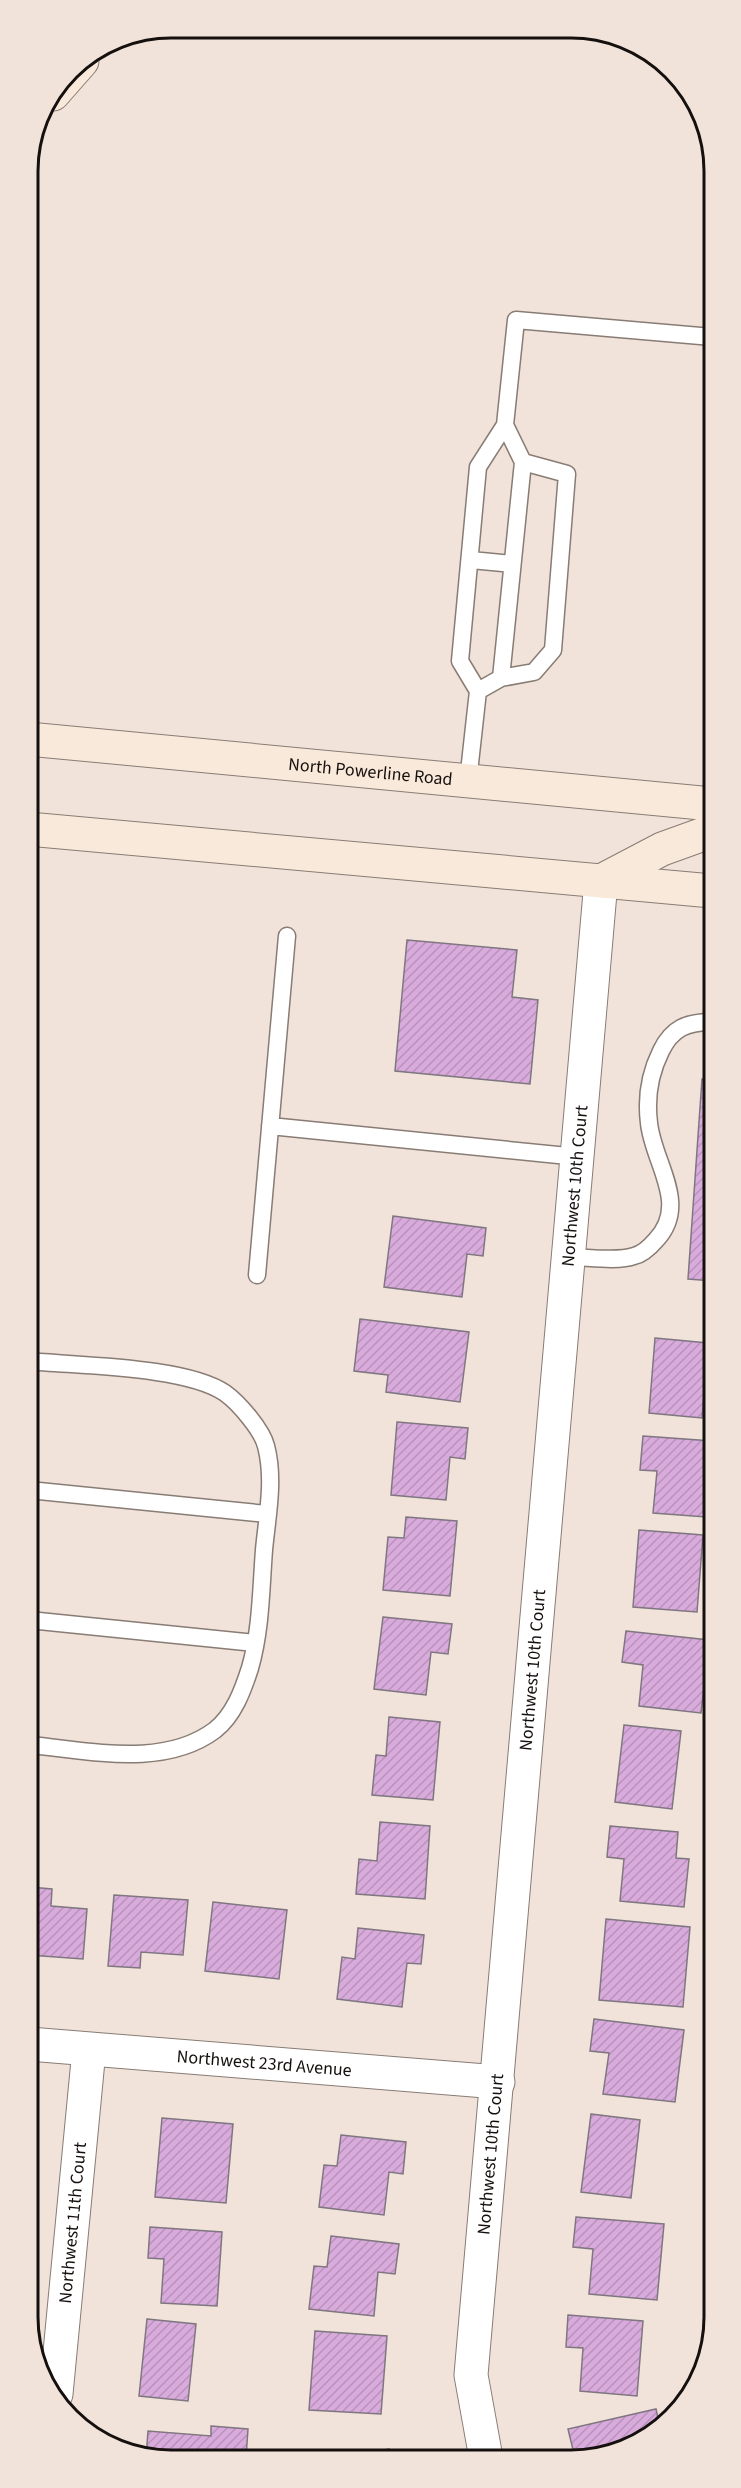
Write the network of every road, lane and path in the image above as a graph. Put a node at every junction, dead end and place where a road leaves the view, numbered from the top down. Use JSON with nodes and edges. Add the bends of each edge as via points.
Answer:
{"nodes":[{"id":1,"x":704,"y":336,"type":"edge"},
{"id":2,"x":505,"y":425,"type":"junction"},
{"id":3,"x":523,"y":462,"type":"junction"},
{"id":4,"x":471,"y":560,"type":"junction"},
{"id":5,"x":512,"y":564,"type":"junction"},
{"id":6,"x":501,"y":678,"type":"junction"},
{"id":7,"x":478,"y":691,"type":"junction"},
{"id":8,"x":38,"y":740,"type":"edge"},
{"id":9,"x":468,"y":781,"type":"junction"},
{"id":10,"x":704,"y":803,"type":"edge"},
{"id":11,"x":38,"y":829,"type":"edge"},
{"id":12,"x":704,"y":834,"type":"edge"},
{"id":13,"x":601,"y":881,"type":"junction"},
{"id":14,"x":704,"y":890,"type":"edge"},
{"id":15,"x":287,"y":936,"type":"dead end"},
{"id":16,"x":704,"y":1022,"type":"edge"},
{"id":17,"x":270,"y":1126,"type":"junction"},
{"id":18,"x":578,"y":1157,"type":"junction"},
{"id":19,"x":570,"y":1257,"type":"junction"},
{"id":20,"x":257,"y":1275,"type":"dead end"},
{"id":21,"x":38,"y":1362,"type":"edge"},
{"id":22,"x":38,"y":1491,"type":"edge"},
{"id":23,"x":267,"y":1514,"type":"junction"},
{"id":24,"x":38,"y":1621,"type":"edge"},
{"id":25,"x":255,"y":1643,"type":"junction"},
{"id":26,"x":38,"y":1746,"type":"edge"},
{"id":27,"x":38,"y":2045,"type":"edge"},
{"id":28,"x":89,"y":2050,"type":"junction"},
{"id":29,"x":498,"y":2082,"type":"junction"},
{"id":30,"x":57,"y":2386,"type":"edge"},
{"id":31,"x":485,"y":2450,"type":"edge"}],
"edges":[{"from":1,"to":2,"type":"lane","via":[[516,320]]},
{"from":2,"to":3,"type":"lane"},
{"from":2,"to":4,"type":"lane","via":[[478,467]]},
{"from":3,"to":5,"type":"lane"},
{"from":3,"to":6,"type":"lane","via":[[567,474],[553,650],[534,672]]},
{"from":4,"to":5,"type":"lane"},
{"from":4,"to":7,"type":"lane","via":[[460,661]]},
{"from":5,"to":6,"type":"lane"},
{"from":6,"to":7,"type":"lane"},
{"from":7,"to":9,"type":"lane"},
{"from":8,"to":9,"type":"main road","name":"North Powerline Road"},
{"from":9,"to":10,"type":"main road","name":"North Powerline Road"},
{"from":11,"to":13,"type":"main road"},
{"from":12,"to":13,"type":"main road","via":[[662,849]]},
{"from":13,"to":14,"type":"main road"},
{"from":13,"to":18,"type":"street","name":"Northwest 10th Court"},
{"from":15,"to":17,"type":"lane"},
{"from":16,"to":19,"type":"lane","via":[[676,1029],[665,1043],[651,1077],[648,1123],[669,1190],[670,1213],[664,1232],[634,1257]]},
{"from":17,"to":18,"type":"lane"},
{"from":17,"to":20,"type":"lane"},
{"from":18,"to":19,"type":"street","name":"Northwest 10th Court"},
{"from":19,"to":29,"type":"street","name":"Northwest 10th Court"},
{"from":21,"to":23,"type":"lane","via":[[182,1376],[224,1393],[255,1425],[266,1444],[271,1470]]},
{"from":22,"to":23,"type":"lane"},
{"from":23,"to":25,"type":"lane"},
{"from":24,"to":25,"type":"lane"},
{"from":25,"to":26,"type":"lane","via":[[250,1667],[230,1714],[214,1731],[155,1754]]},
{"from":27,"to":28,"type":"street","name":"Northwest 23rd Avenue"},
{"from":28,"to":29,"type":"street","name":"Northwest 23rd Avenue"},
{"from":28,"to":30,"type":"street","name":"Northwest 11th Court"},
{"from":29,"to":31,"type":"street","name":"Northwest 10th Court","via":[[471,2375]]}]}
